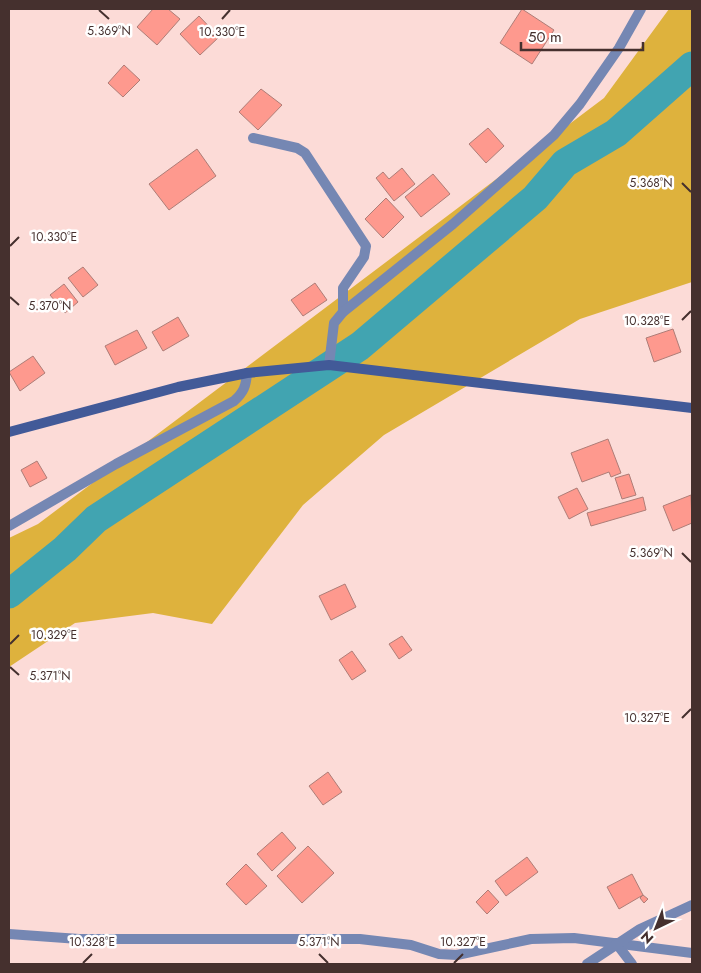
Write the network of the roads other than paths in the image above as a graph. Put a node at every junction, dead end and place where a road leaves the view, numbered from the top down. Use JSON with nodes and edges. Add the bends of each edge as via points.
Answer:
{"nodes":[{"id":1,"x":641,"y":9,"type":"edge"},
{"id":2,"x":253,"y":138,"type":"dead end"},
{"id":3,"x":343,"y":312,"type":"junction"},
{"id":4,"x":328,"y":365,"type":"junction"},
{"id":5,"x":247,"y":373,"type":"junction"},
{"id":6,"x":692,"y":408,"type":"edge"},
{"id":7,"x":9,"y":432,"type":"edge"},
{"id":8,"x":9,"y":526,"type":"edge"},
{"id":9,"x":692,"y":905,"type":"edge"},
{"id":10,"x":9,"y":934,"type":"edge"},
{"id":11,"x":616,"y":943,"type":"junction"},
{"id":12,"x":692,"y":953,"type":"edge"},
{"id":13,"x":587,"y":964,"type":"edge"},
{"id":14,"x":632,"y":964,"type":"edge"}],
"edges":[{"from":1,"to":3,"type":"street","via":[[619,48],[554,135],[453,224]]},
{"from":2,"to":3,"type":"street","via":[[297,148],[305,153],[366,246],[364,257],[343,288]]},
{"from":3,"to":4,"type":"street","via":[[334,323]]},
{"from":4,"to":5,"type":"main road"},
{"from":4,"to":6,"type":"main road"},
{"from":5,"to":7,"type":"main road","via":[[178,387]]},
{"from":5,"to":8,"type":"street","via":[[246,386],[234,401]]},
{"from":9,"to":11,"type":"street"},
{"from":10,"to":11,"type":"street","via":[[79,939],[360,939],[457,955],[531,939],[574,938]]},
{"from":11,"to":12,"type":"street"},
{"from":11,"to":13,"type":"street"},
{"from":11,"to":14,"type":"street"}]}
